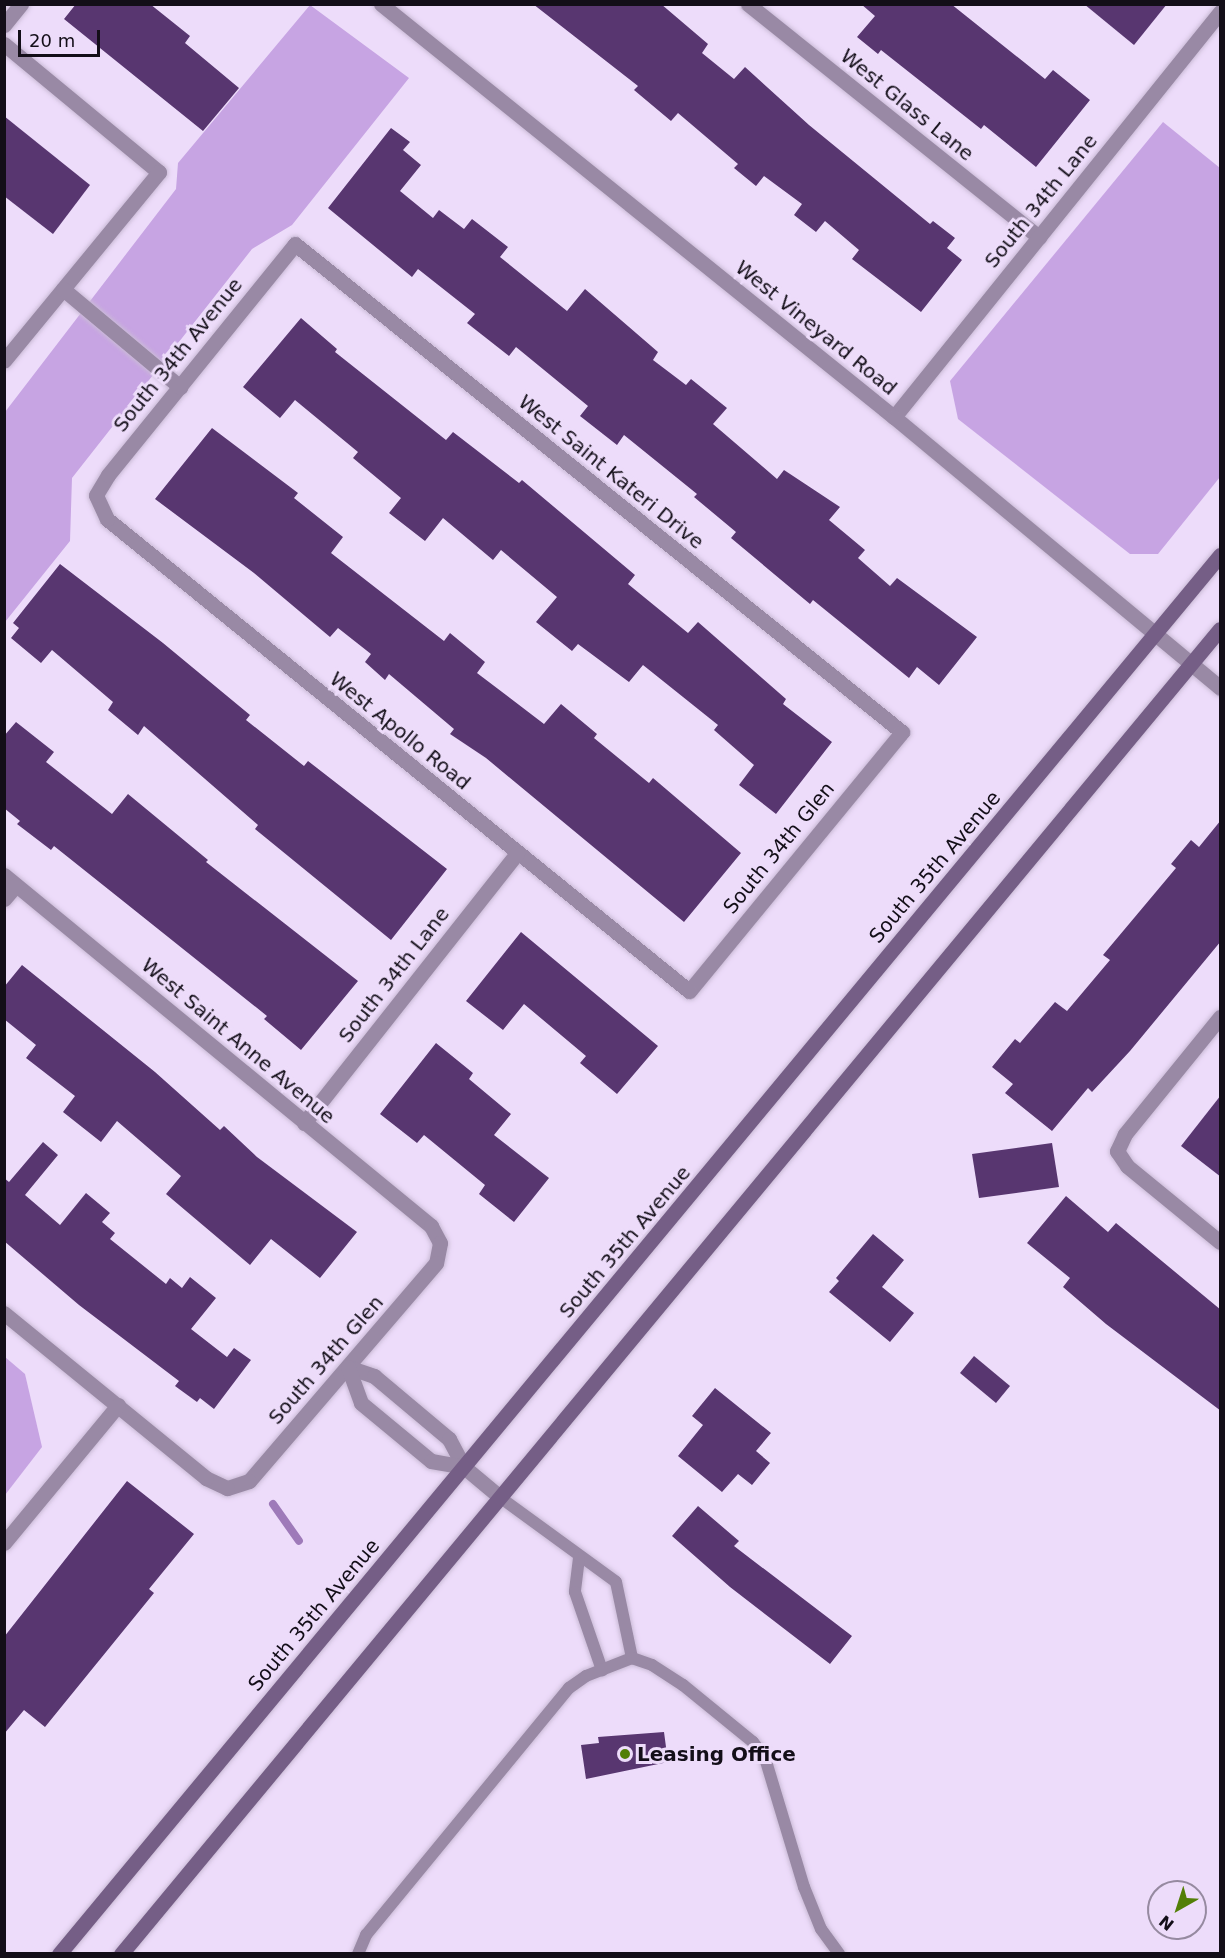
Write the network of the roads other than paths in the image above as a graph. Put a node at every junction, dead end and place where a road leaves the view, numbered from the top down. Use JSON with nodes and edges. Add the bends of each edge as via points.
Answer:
{"nodes":[{"id":1,"x":21,"y":4,"type":"edge"},
{"id":2,"x":381,"y":4,"type":"edge"},
{"id":3,"x":748,"y":4,"type":"edge"},
{"id":4,"x":1221,"y":12,"type":"edge"},
{"id":5,"x":4,"y":25,"type":"edge"},
{"id":6,"x":4,"y":44,"type":"edge"},
{"id":7,"x":1039,"y":237,"type":"junction"},
{"id":8,"x":295,"y":244,"type":"joint"},
{"id":9,"x":63,"y":290,"type":"junction"},
{"id":10,"x":4,"y":361,"type":"edge"},
{"id":11,"x":180,"y":387,"type":"junction"},
{"id":12,"x":894,"y":417,"type":"junction"},
{"id":13,"x":96,"y":495,"type":"joint"},
{"id":14,"x":1221,"y":555,"type":"edge"},
{"id":15,"x":1221,"y":629,"type":"edge"},
{"id":16,"x":1155,"y":634,"type":"junction"},
{"id":17,"x":1192,"y":664,"type":"junction"},
{"id":18,"x":1221,"y":688,"type":"edge"},
{"id":19,"x":902,"y":732,"type":"joint"},
{"id":20,"x":517,"y":853,"type":"junction"},
{"id":21,"x":10,"y":880,"type":"edge"},
{"id":22,"x":4,"y":899,"type":"edge"},
{"id":23,"x":689,"y":991,"type":"joint"},
{"id":24,"x":1221,"y":1017,"type":"edge"},
{"id":25,"x":304,"y":1124,"type":"junction"},
{"id":26,"x":1221,"y":1242,"type":"edge"},
{"id":27,"x":440,"y":1243,"type":"joint"},
{"id":28,"x":4,"y":1313,"type":"edge"},
{"id":29,"x":348,"y":1367,"type":"junction"},
{"id":30,"x":118,"y":1404,"type":"junction"},
{"id":31,"x":464,"y":1467,"type":"junction"},
{"id":32,"x":501,"y":1498,"type":"junction"},
{"id":33,"x":4,"y":1542,"type":"edge"},
{"id":34,"x":579,"y":1558,"type":"junction"},
{"id":35,"x":632,"y":1658,"type":"junction"},
{"id":36,"x":602,"y":1670,"type":"junction"},
{"id":37,"x":59,"y":1953,"type":"edge"},
{"id":38,"x":121,"y":1953,"type":"edge"},
{"id":39,"x":358,"y":1953,"type":"edge"},
{"id":40,"x":839,"y":1953,"type":"edge"}],
"edges":[{"from":1,"to":5,"type":"street"},
{"from":2,"to":12,"type":"street","name":"West Vineyard Road"},
{"from":3,"to":7,"type":"street","name":"West Glass Lane"},
{"from":4,"to":7,"type":"street","name":"South 34th Lane"},
{"from":6,"to":9,"type":"street","via":[[159,172]]},
{"from":7,"to":12,"type":"street","name":"South 34th Lane"},
{"from":8,"to":11,"type":"street","name":"South 34th Avenue"},
{"from":8,"to":19,"type":"street","name":"West Saint Kateri Drive"},
{"from":9,"to":10,"type":"street"},
{"from":9,"to":11,"type":"street"},
{"from":11,"to":13,"type":"street","name":"South 34th Avenue"},
{"from":12,"to":16,"type":"street","name":"West Vineyard Road"},
{"from":13,"to":20,"type":"street","name":"West Apollo Road","via":[[107,519]]},
{"from":14,"to":16,"type":"main road","name":"South 35th Avenue"},
{"from":15,"to":17,"type":"main road"},
{"from":16,"to":17,"type":"street","name":"West Vineyard Road"},
{"from":16,"to":31,"type":"main road","name":"South 35th Avenue"},
{"from":17,"to":18,"type":"street","name":"West Vineyard Road"},
{"from":17,"to":32,"type":"main road"},
{"from":19,"to":23,"type":"street","name":"South 34th Glen"},
{"from":20,"to":23,"type":"street","name":"West Apollo Road"},
{"from":20,"to":25,"type":"street","name":"South 34th Lane"},
{"from":21,"to":22,"type":"street"},
{"from":21,"to":25,"type":"street","name":"West Saint Anne Avenue"},
{"from":24,"to":26,"type":"street","via":[[1125,1134],[1117,1151],[1127,1166]]},
{"from":25,"to":27,"type":"street","name":"West Saint Anne Avenue","via":[[431,1226]]},
{"from":27,"to":29,"type":"street","name":"South 34th Glen","via":[[436,1263]]},
{"from":28,"to":30,"type":"street"},
{"from":29,"to":30,"type":"street","name":"South 34th Glen","via":[[249,1481],[228,1488],[206,1478]]},
{"from":29,"to":31,"type":"street","via":[[374,1376],[449,1439]]},
{"from":29,"to":31,"type":"street","via":[[361,1403],[431,1461]]},
{"from":30,"to":33,"type":"street"},
{"from":31,"to":32,"type":"street"},
{"from":31,"to":37,"type":"main road","name":"South 35th Avenue"},
{"from":32,"to":34,"type":"lane"},
{"from":32,"to":38,"type":"main road"},
{"from":34,"to":35,"type":"lane","via":[[602,1569],[616,1582]]},
{"from":34,"to":36,"type":"lane","via":[[575,1592]]},
{"from":35,"to":36,"type":"lane"},
{"from":35,"to":40,"type":"lane","via":[[652,1665],[683,1685],[753,1742],[765,1758],[804,1887],[821,1929]]},
{"from":36,"to":39,"type":"lane","via":[[569,1688],[550,1709],[366,1935]]}]}
